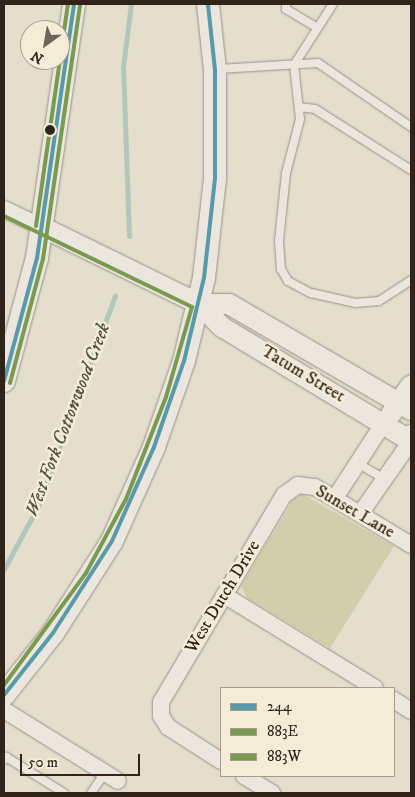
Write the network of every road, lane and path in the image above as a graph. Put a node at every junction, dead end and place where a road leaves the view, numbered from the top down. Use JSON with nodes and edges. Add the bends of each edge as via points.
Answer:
{"nodes":[{"id":1,"x":74,"y":4,"type":"edge"},
{"id":2,"x":208,"y":4,"type":"edge"},
{"id":3,"x":286,"y":4,"type":"edge"},
{"id":4,"x":333,"y":4,"type":"edge"},
{"id":5,"x":318,"y":28,"type":"junction"},
{"id":6,"x":294,"y":65,"type":"junction"},
{"id":7,"x":215,"y":70,"type":"junction"},
{"id":8,"x":299,"y":107,"type":"junction"},
{"id":9,"x":411,"y":127,"type":"edge"},
{"id":10,"x":411,"y":170,"type":"edge"},
{"id":11,"x":4,"y":209,"type":"edge"},
{"id":12,"x":42,"y":227,"type":"junction"},
{"id":13,"x":411,"y":280,"type":"edge"},
{"id":14,"x":199,"y":304,"type":"junction"},
{"id":15,"x":4,"y":381,"type":"edge"},
{"id":16,"x":411,"y":385,"type":"edge"},
{"id":17,"x":405,"y":407,"type":"edge"},
{"id":18,"x":383,"y":424,"type":"junction"},
{"id":19,"x":410,"y":438,"type":"edge"},
{"id":20,"x":357,"y":463,"type":"junction"},
{"id":21,"x":383,"y":478,"type":"junction"},
{"id":22,"x":298,"y":485,"type":"joint"},
{"id":23,"x":335,"y":498,"type":"junction"},
{"id":24,"x":360,"y":514,"type":"junction"},
{"id":25,"x":411,"y":545,"type":"edge"},
{"id":26,"x":224,"y":596,"type":"junction"},
{"id":27,"x":373,"y":687,"type":"edge"},
{"id":28,"x":4,"y":695,"type":"edge"},
{"id":29,"x":395,"y":701,"type":"edge"},
{"id":30,"x":4,"y":710,"type":"edge"},
{"id":31,"x":411,"y":711,"type":"edge"},
{"id":32,"x":4,"y":760,"type":"edge"},
{"id":33,"x":220,"y":761,"type":"edge"},
{"id":34,"x":112,"y":777,"type":"joint"},
{"id":35,"x":246,"y":777,"type":"edge"},
{"id":36,"x":64,"y":793,"type":"edge"},
{"id":37,"x":92,"y":793,"type":"edge"},
{"id":38,"x":272,"y":793,"type":"edge"}],
"edges":[{"from":1,"to":12,"type":"main road"},
{"from":2,"to":7,"type":"main road"},
{"from":3,"to":5,"type":"lane","via":[[286,9]]},
{"from":4,"to":5,"type":"lane"},
{"from":5,"to":6,"type":"lane"},
{"from":6,"to":7,"type":"lane"},
{"from":6,"to":8,"type":"lane"},
{"from":6,"to":9,"type":"lane","via":[[318,63]]},
{"from":7,"to":14,"type":"main road","via":[[215,178]]},
{"from":8,"to":10,"type":"lane","via":[[315,109]]},
{"from":8,"to":13,"type":"lane","via":[[279,241],[281,269],[288,280],[318,296],[355,303],[378,301]]},
{"from":11,"to":12,"type":"street"},
{"from":12,"to":14,"type":"street","name":"Tatum Street"},
{"from":12,"to":15,"type":"main road","via":[[27,302]]},
{"from":14,"to":17,"type":"street","name":"Tatum Street","via":[[229,304]]},
{"from":14,"to":18,"type":"street","name":"Tatum Street","via":[[222,327]]},
{"from":14,"to":28,"type":"main road","via":[[172,399],[132,502],[91,576]]},
{"from":16,"to":17,"type":"street"},
{"from":17,"to":18,"type":"street"},
{"from":18,"to":19,"type":"street","name":"Tatum Street"},
{"from":18,"to":20,"type":"street"},
{"from":19,"to":21,"type":"street"},
{"from":20,"to":21,"type":"lane"},
{"from":20,"to":23,"type":"street"},
{"from":21,"to":24,"type":"street"},
{"from":22,"to":23,"type":"street","name":"Sunset Lane","via":[[314,487]]},
{"from":22,"to":26,"type":"street","name":"West Dutch Drive","via":[[284,495]]},
{"from":23,"to":24,"type":"street","name":"Sunset Lane"},
{"from":24,"to":25,"type":"street","name":"Sunset Lane"},
{"from":26,"to":27,"type":"street"},
{"from":26,"to":33,"type":"street","name":"West Dutch Drive","via":[[163,696],[161,716],[171,730]]},
{"from":29,"to":31,"type":"street"},
{"from":30,"to":34,"type":"street"},
{"from":32,"to":36,"type":"lane","via":[[6,756]]},
{"from":34,"to":37,"type":"lane"},
{"from":35,"to":38,"type":"street"}]}
